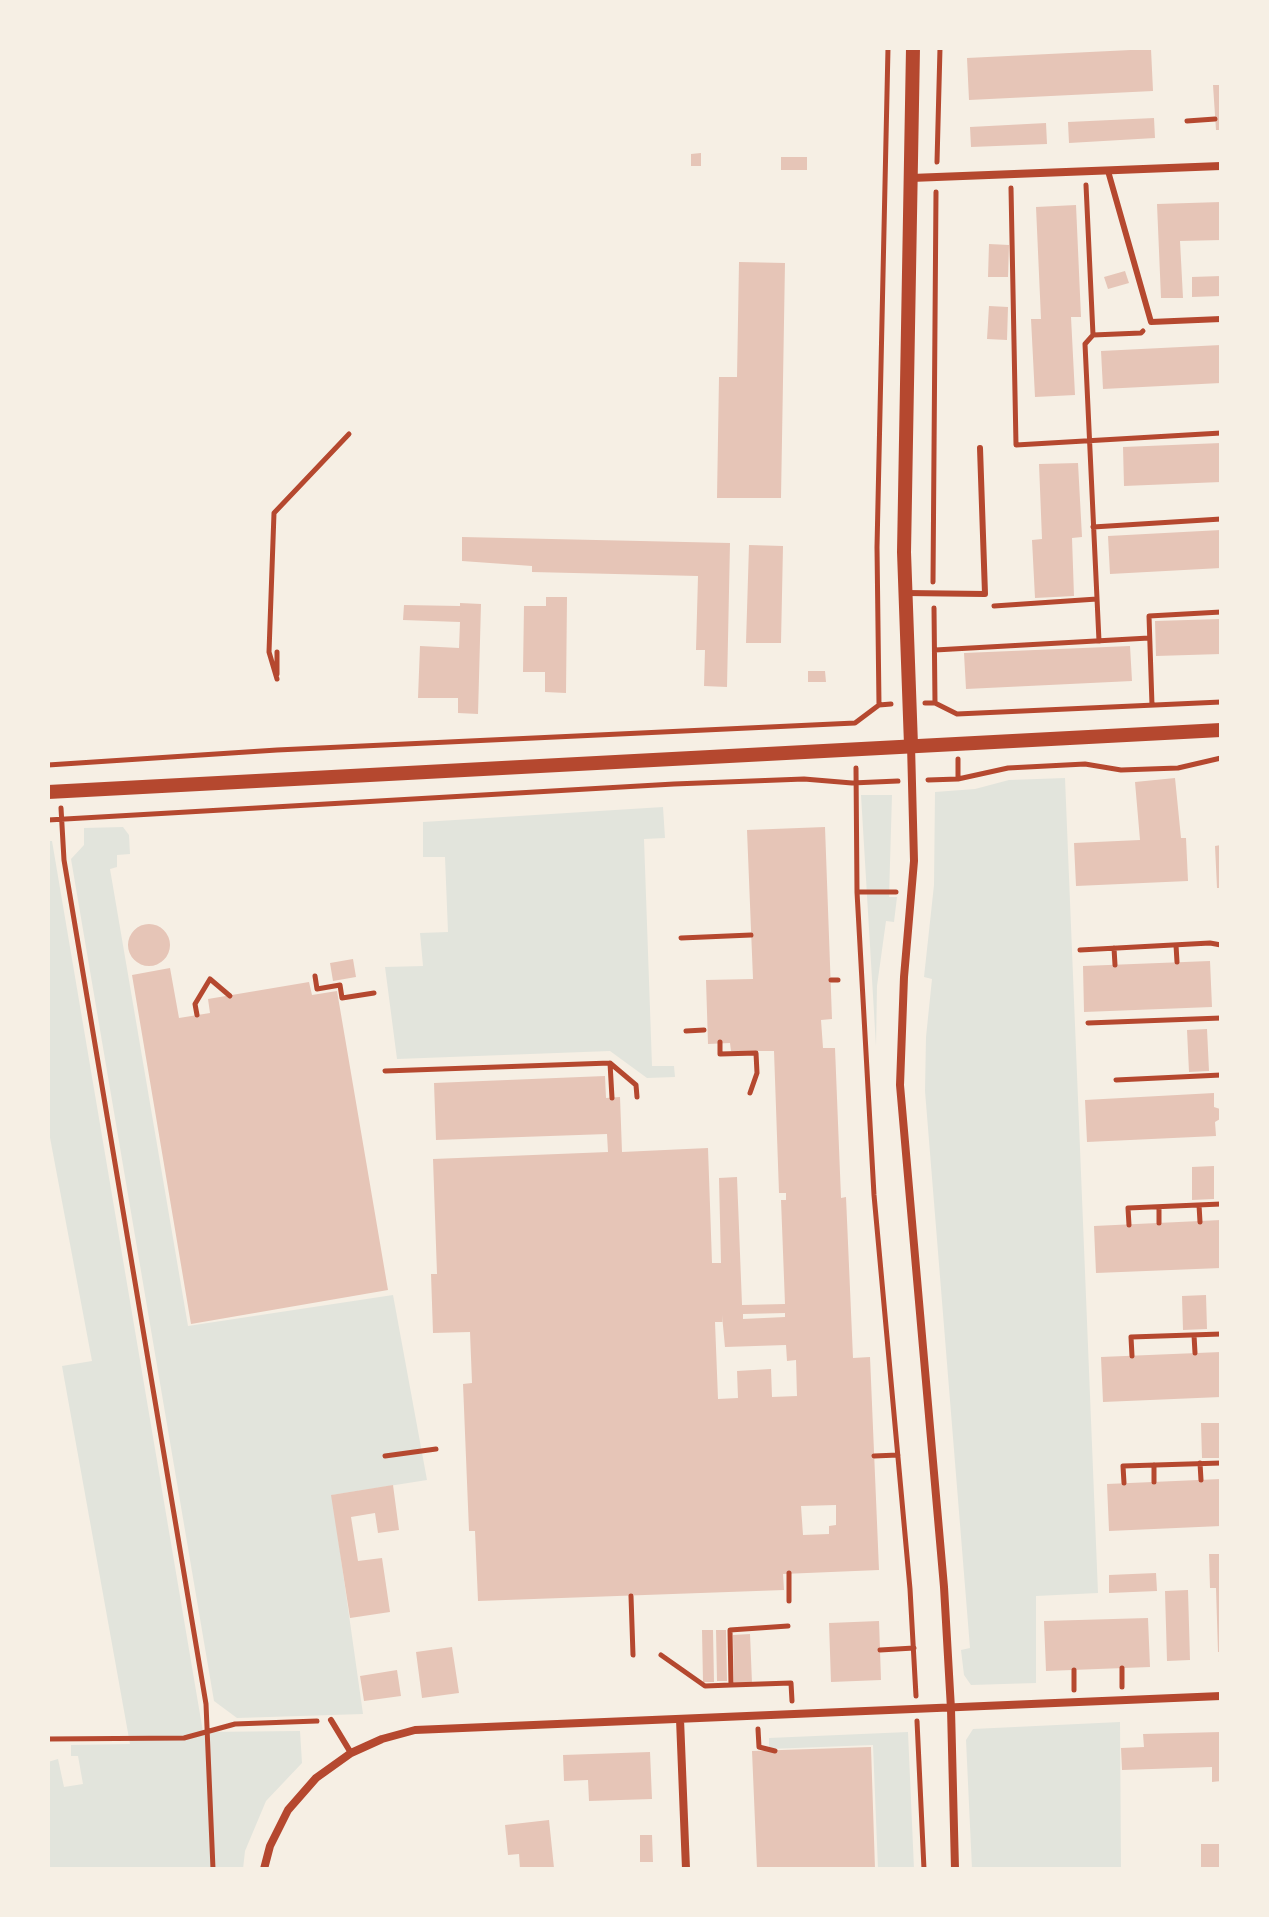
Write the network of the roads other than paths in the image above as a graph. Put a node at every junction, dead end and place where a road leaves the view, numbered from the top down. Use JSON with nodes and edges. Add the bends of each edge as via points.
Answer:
{"nodes":[{"id":1,"x":913,"y":48,"type":"edge"},
{"id":2,"x":1221,"y":166,"type":"edge"},
{"id":3,"x":1108,"y":171,"type":"junction"},
{"id":4,"x":911,"y":178,"type":"junction"},
{"id":5,"x":1221,"y":319,"type":"edge"},
{"id":6,"x":980,"y":448,"type":"dead end"},
{"id":7,"x":906,"y":593,"type":"junction"},
{"id":8,"x":1221,"y":730,"type":"edge"},
{"id":9,"x":911,"y":745,"type":"junction"},
{"id":10,"x":54,"y":791,"type":"edge"},
{"id":11,"x":1221,"y":1696,"type":"edge"},
{"id":12,"x":951,"y":1709,"type":"junction"},
{"id":13,"x":680,"y":1719,"type":"junction"},
{"id":14,"x":331,"y":1720,"type":"road end"},
{"id":15,"x":351,"y":1753,"type":"junction"},
{"id":16,"x":264,"y":1869,"type":"edge"},
{"id":17,"x":686,"y":1869,"type":"edge"},
{"id":18,"x":955,"y":1869,"type":"edge"}],
"edges":[{"from":1,"to":4,"type":"street"},
{"from":2,"to":3,"type":"street"},
{"from":3,"to":4,"type":"street"},
{"from":3,"to":5,"type":"lane","via":[[1151,322]]},
{"from":4,"to":7,"type":"street"},
{"from":6,"to":7,"type":"lane","via":[[985,594]]},
{"from":7,"to":9,"type":"street"},
{"from":8,"to":9,"type":"street"},
{"from":9,"to":10,"type":"street"},
{"from":9,"to":12,"type":"street","via":[[913,892],[900,1085]]},
{"from":11,"to":12,"type":"street"},
{"from":12,"to":13,"type":"street"},
{"from":12,"to":18,"type":"street"},
{"from":13,"to":15,"type":"street","via":[[415,1730]]},
{"from":13,"to":17,"type":"street"},
{"from":14,"to":15,"type":"lane"},
{"from":15,"to":16,"type":"street","via":[[316,1778],[288,1810]]}]}
